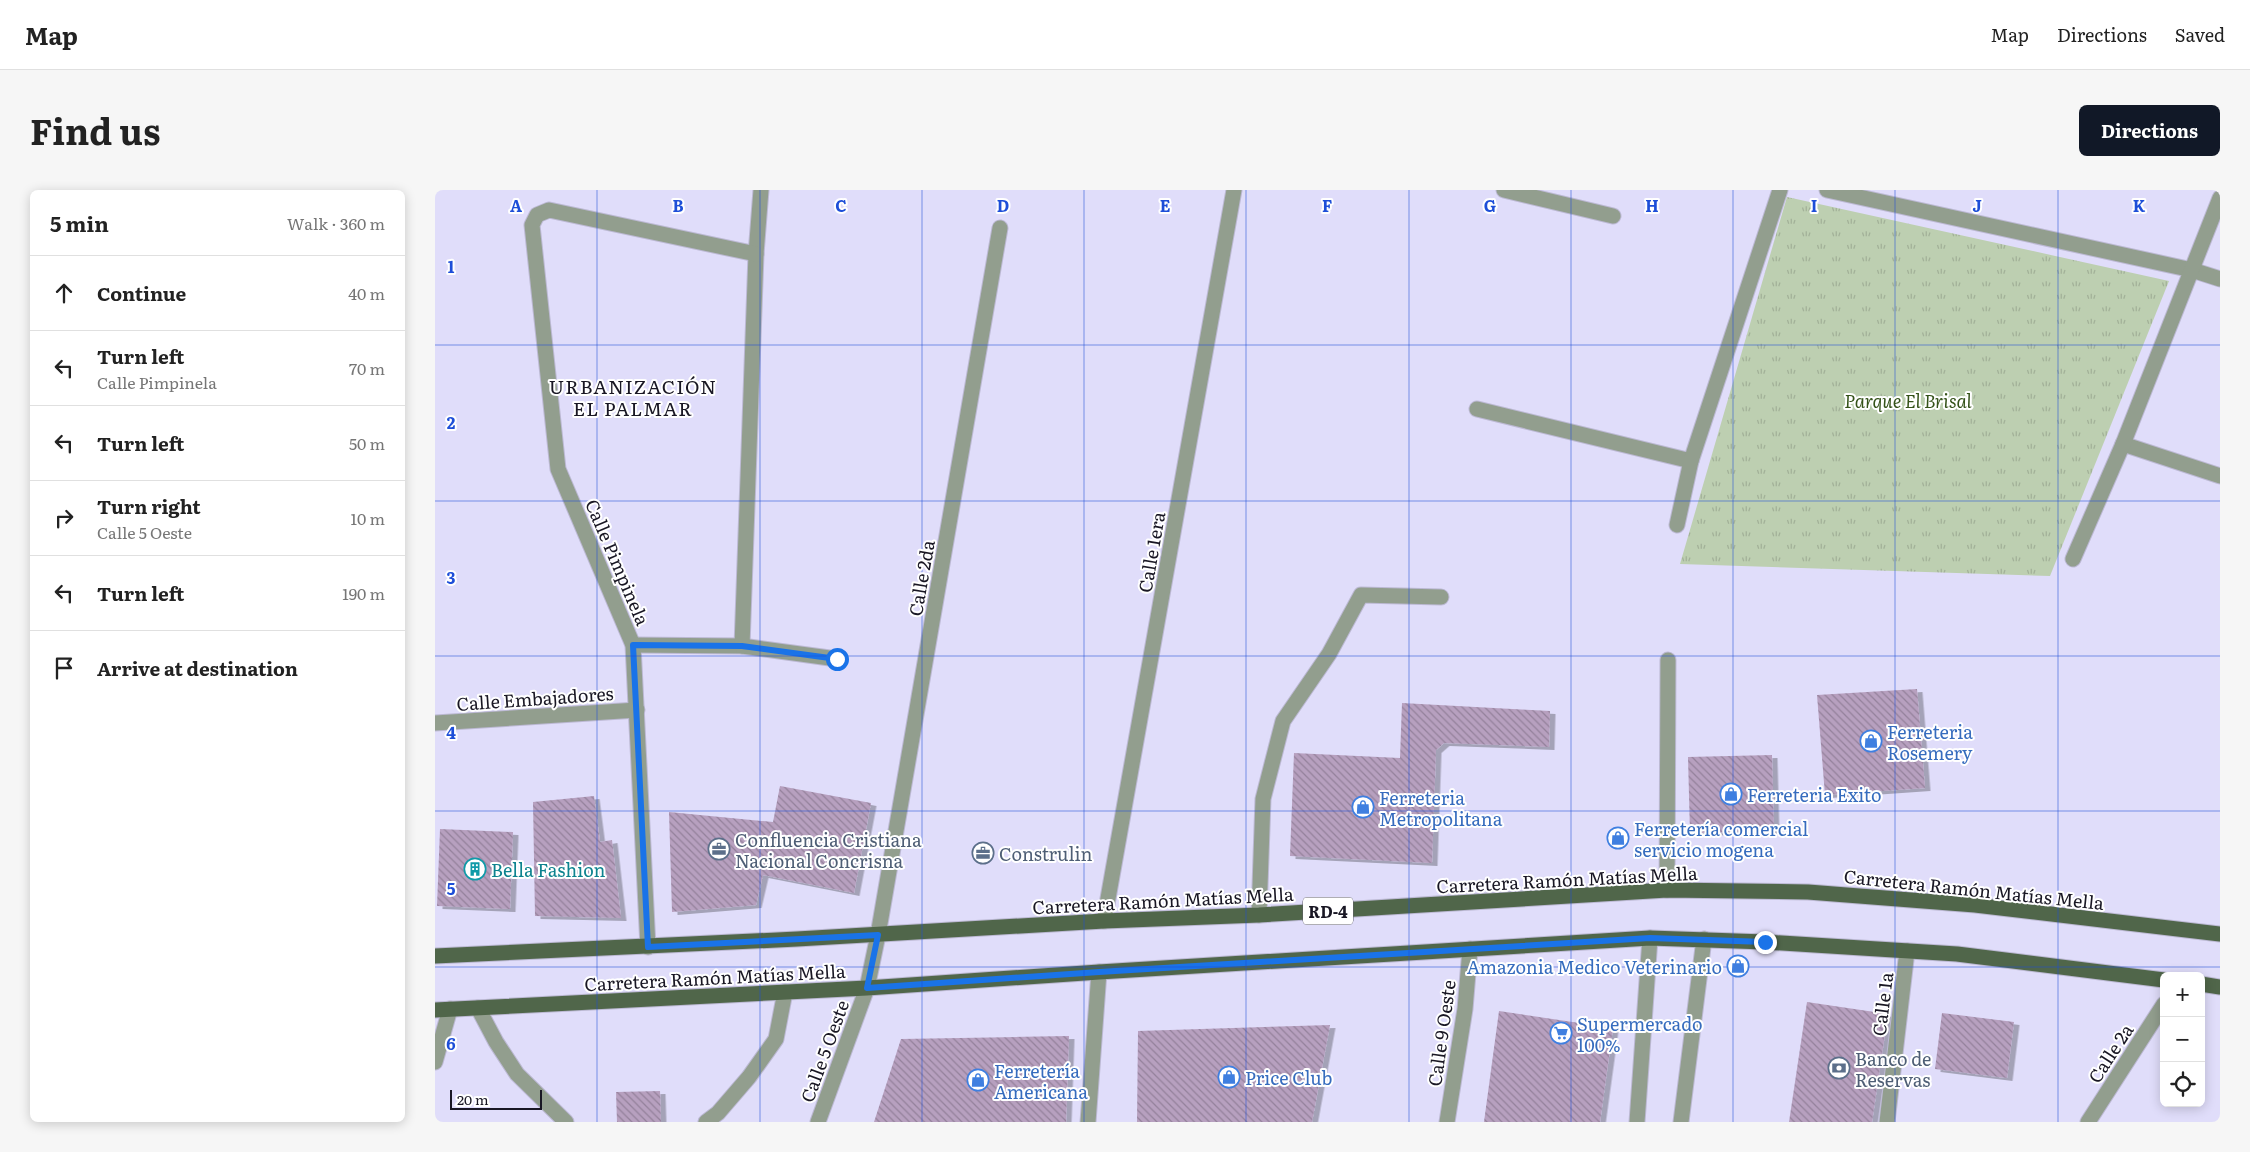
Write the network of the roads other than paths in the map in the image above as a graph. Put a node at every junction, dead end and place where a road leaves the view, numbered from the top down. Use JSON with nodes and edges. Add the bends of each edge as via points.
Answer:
{"nodes":[{"id":1,"x":761,"y":190,"type":"edge"},
{"id":2,"x":1234,"y":190,"type":"edge"},
{"id":3,"x":1504,"y":190,"type":"edge"},
{"id":4,"x":1779,"y":190,"type":"edge"},
{"id":5,"x":1827,"y":190,"type":"edge"},
{"id":6,"x":2220,"y":198,"type":"edge"},
{"id":7,"x":1613,"y":216,"type":"dead end"},
{"id":8,"x":1000,"y":228,"type":"dead end"},
{"id":9,"x":756,"y":254,"type":"junction"},
{"id":10,"x":2192,"y":270,"type":"junction"},
{"id":11,"x":2220,"y":279,"type":"edge"},
{"id":12,"x":1477,"y":409,"type":"dead end"},
{"id":13,"x":2123,"y":444,"type":"junction"},
{"id":14,"x":1691,"y":461,"type":"junction"},
{"id":15,"x":2220,"y":476,"type":"edge"},
{"id":16,"x":1677,"y":525,"type":"dead end"},
{"id":17,"x":2073,"y":559,"type":"dead end"},
{"id":18,"x":1441,"y":596,"type":"dead end"},
{"id":19,"x":633,"y":645,"type":"junction"},
{"id":20,"x":742,"y":646,"type":"junction"},
{"id":21,"x":837,"y":659,"type":"dead end"},
{"id":22,"x":1668,"y":660,"type":"dead end"},
{"id":23,"x":637,"y":710,"type":"junction"},
{"id":24,"x":435,"y":723,"type":"edge"},
{"id":25,"x":1667,"y":890,"type":"junction"},
{"id":26,"x":1259,"y":915,"type":"junction"},
{"id":27,"x":1104,"y":921,"type":"junction"},
{"id":28,"x":2220,"y":934,"type":"edge"},
{"id":29,"x":878,"y":935,"type":"junction"},
{"id":30,"x":1650,"y":938,"type":"junction"},
{"id":31,"x":1704,"y":939,"type":"junction"},
{"id":32,"x":648,"y":947,"type":"junction"},
{"id":33,"x":1470,"y":949,"type":"junction"},
{"id":34,"x":1907,"y":951,"type":"junction"},
{"id":35,"x":435,"y":956,"type":"edge"},
{"id":36,"x":1099,"y":972,"type":"junction"},
{"id":37,"x":2160,"y":979,"type":"edge"},
{"id":38,"x":2205,"y":985,"type":"edge"},
{"id":39,"x":2220,"y":987,"type":"edge"},
{"id":40,"x":867,"y":988,"type":"junction"},
{"id":41,"x":785,"y":992,"type":"junction"},
{"id":42,"x":478,"y":1008,"type":"junction"},
{"id":43,"x":443,"y":1009,"type":"edge"},
{"id":44,"x":2160,"y":1010,"type":"edge"},
{"id":45,"x":435,"y":1062,"type":"edge"},
{"id":46,"x":566,"y":1122,"type":"edge"},
{"id":47,"x":707,"y":1122,"type":"edge"},
{"id":48,"x":818,"y":1122,"type":"edge"},
{"id":49,"x":1089,"y":1122,"type":"edge"},
{"id":50,"x":1447,"y":1122,"type":"edge"},
{"id":51,"x":1637,"y":1122,"type":"edge"},
{"id":52,"x":1681,"y":1122,"type":"edge"},
{"id":53,"x":1887,"y":1122,"type":"edge"},
{"id":54,"x":2088,"y":1122,"type":"edge"}],
"edges":[{"from":1,"to":9,"type":"street"},
{"from":2,"to":27,"type":"street","name":"Calle 1era"},
{"from":3,"to":7,"type":"street"},
{"from":4,"to":14,"type":"street"},
{"from":5,"to":10,"type":"street"},
{"from":6,"to":10,"type":"street"},
{"from":8,"to":29,"type":"street","name":"Calle 2da"},
{"from":9,"to":19,"type":"street","name":"Calle Pimpinela","via":[[549,210],[537,215],[532,225],[558,469]]},
{"from":9,"to":20,"type":"street"},
{"from":10,"to":11,"type":"street"},
{"from":10,"to":13,"type":"street"},
{"from":12,"to":14,"type":"street"},
{"from":13,"to":15,"type":"street"},
{"from":13,"to":17,"type":"street"},
{"from":14,"to":16,"type":"street"},
{"from":18,"to":26,"type":"street","via":[[1361,595],[1329,654],[1283,721],[1263,799]]},
{"from":19,"to":20,"type":"street"},
{"from":19,"to":23,"type":"street","name":"Calle Pimpinela"},
{"from":20,"to":21,"type":"street"},
{"from":22,"to":25,"type":"street"},
{"from":23,"to":24,"type":"street","name":"Calle Embajadores"},
{"from":23,"to":32,"type":"street","name":"Calle Pimpinela"},
{"from":25,"to":26,"type":"main road","name":"Carretera Ramón Matías Mella","number":"RD-4"},
{"from":25,"to":28,"type":"main road","name":"Carretera Ramón Matías Mella","number":"RD-4","via":[[1807,892],[1975,905]]},
{"from":26,"to":27,"type":"main road","name":"Carretera Ramón Matías Mella","number":"RD-4"},
{"from":27,"to":29,"type":"main road","name":"Carretera Ramón Matías Mella","number":"RD-4"},
{"from":29,"to":32,"type":"main road","name":"Carretera Ramón Matías Mella","number":"RD-4"},
{"from":29,"to":40,"type":"street","name":"Calle 5 Oeste"},
{"from":30,"to":31,"type":"main road","name":"Carretera Ramón Matías Mella"},
{"from":30,"to":33,"type":"main road","name":"Carretera Ramón Matías Mella"},
{"from":30,"to":51,"type":"street"},
{"from":31,"to":34,"type":"main road","name":"Carretera Ramón Matías Mella"},
{"from":31,"to":52,"type":"street"},
{"from":32,"to":35,"type":"main road","name":"Carretera Ramón Matías Mella","number":"RD-4"},
{"from":33,"to":36,"type":"main road","name":"Carretera Ramón Matías Mella"},
{"from":33,"to":50,"type":"street","name":"Calle 9 Oeste","via":[[1465,1010]]},
{"from":34,"to":37,"type":"main road","name":"Carretera Ramón Matías Mella","via":[[1957,954]]},
{"from":34,"to":53,"type":"street","name":"Calle 1a"},
{"from":36,"to":40,"type":"main road","name":"Carretera Ramón Matías Mella"},
{"from":36,"to":49,"type":"street"},
{"from":38,"to":39,"type":"main road"},
{"from":40,"to":41,"type":"main road","name":"Carretera Ramón Matías Mella"},
{"from":40,"to":48,"type":"street","name":"Calle 5 Oeste"},
{"from":41,"to":42,"type":"main road","name":"Carretera Ramón Matías Mella"},
{"from":41,"to":47,"type":"street","via":[[776,1039],[749,1077]]},
{"from":42,"to":43,"type":"main road","name":"Carretera Ramón Matías Mella"},
{"from":42,"to":46,"type":"street","via":[[517,1074]]},
{"from":43,"to":45,"type":"street"},
{"from":44,"to":54,"type":"street","name":"Calle 2a"}]}
